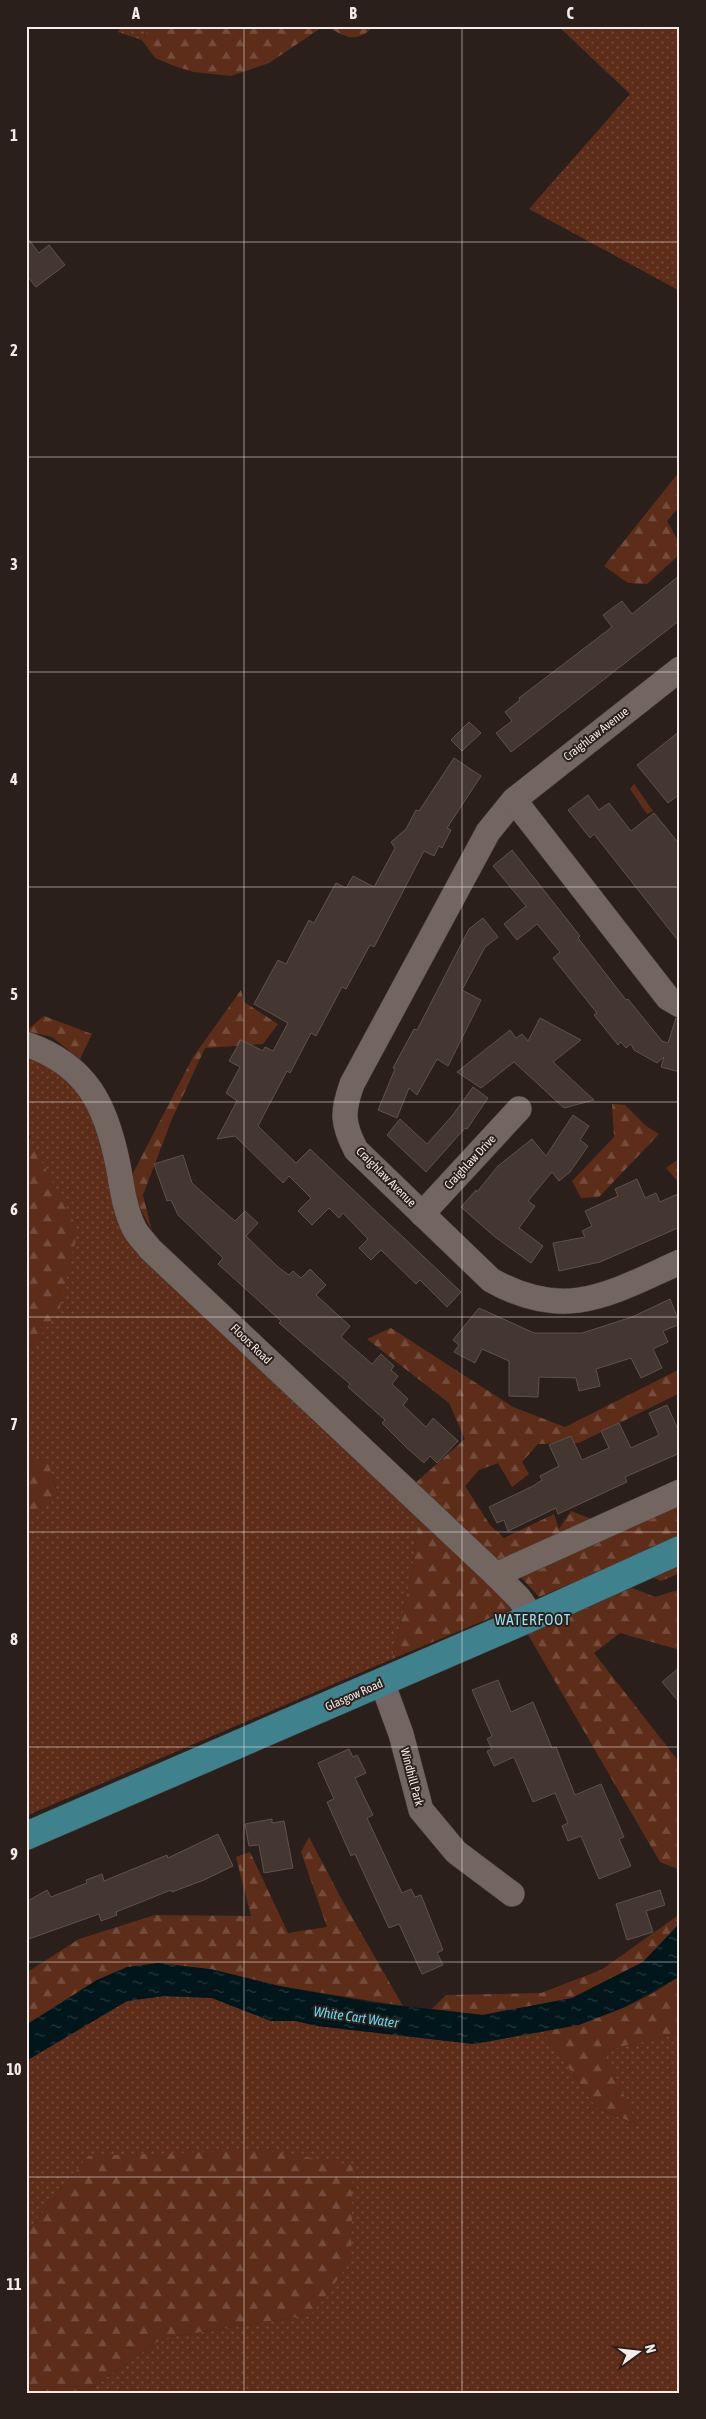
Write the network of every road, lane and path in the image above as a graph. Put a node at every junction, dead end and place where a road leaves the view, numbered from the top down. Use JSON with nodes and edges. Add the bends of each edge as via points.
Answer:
{"nodes":[{"id":1,"x":680,"y":669,"type":"edge"},
{"id":2,"x":514,"y":800,"type":"junction"},
{"id":3,"x":680,"y":1005,"type":"edge"},
{"id":4,"x":26,"y":1044,"type":"edge"},
{"id":5,"x":519,"y":1109,"type":"dead end"},
{"id":6,"x":422,"y":1214,"type":"junction"},
{"id":7,"x":680,"y":1262,"type":"edge"},
{"id":8,"x":680,"y":1492,"type":"edge"},
{"id":9,"x":680,"y":1550,"type":"edge"},
{"id":10,"x":496,"y":1575,"type":"junction"},
{"id":11,"x":532,"y":1617,"type":"junction"},
{"id":12,"x":382,"y":1682,"type":"junction"},
{"id":13,"x":26,"y":1836,"type":"edge"},
{"id":14,"x":512,"y":1894,"type":"dead end"}],
"edges":[{"from":1,"to":2,"type":"street","name":"Craighlaw Avenue"},
{"from":2,"to":3,"type":"street","via":[[668,998]]},
{"from":2,"to":6,"type":"street","name":"Craighlaw Avenue","via":[[488,832],[352,1084],[346,1101],[343,1117],[356,1150]]},
{"from":4,"to":10,"type":"street","name":"Floors Road","via":[[65,1063],[91,1088],[106,1118],[122,1196],[134,1229],[150,1249]]},
{"from":5,"to":6,"type":"street","name":"Craighlaw Drive"},
{"from":6,"to":7,"type":"street","name":"Craighlaw Avenue","via":[[491,1280],[527,1297],[566,1302],[594,1299]]},
{"from":8,"to":10,"type":"street"},
{"from":9,"to":11,"type":"main road","name":"Glasgow Road"},
{"from":10,"to":11,"type":"street","name":"Floors Road"},
{"from":11,"to":12,"type":"main road","name":"Glasgow Road"},
{"from":12,"to":13,"type":"main road","name":"Glasgow Road"},
{"from":12,"to":14,"type":"street","name":"Windhill Park","via":[[401,1734],[420,1810],[456,1852]]}]}
